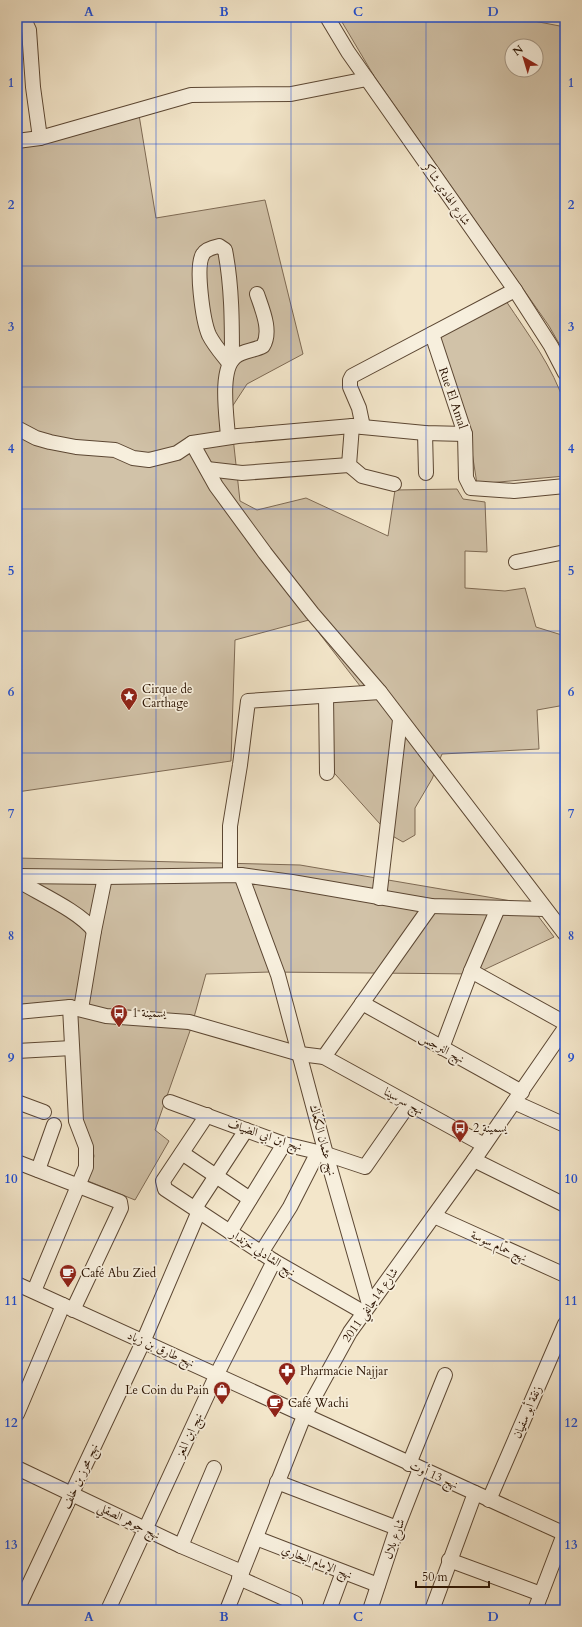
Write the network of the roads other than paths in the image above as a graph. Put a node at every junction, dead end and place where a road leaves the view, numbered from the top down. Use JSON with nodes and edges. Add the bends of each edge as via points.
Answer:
{"nodes":[{"id":1,"x":23,"y":17,"type":"edge"},
{"id":2,"x":326,"y":17,"type":"edge"},
{"id":3,"x":367,"y":79,"type":"junction"},
{"id":4,"x":40,"y":138,"type":"junction"},
{"id":5,"x":17,"y":142,"type":"edge"},
{"id":6,"x":515,"y":290,"type":"junction"},
{"id":7,"x":257,"y":294,"type":"dead end"},
{"id":8,"x":432,"y":334,"type":"junction"},
{"id":9,"x":231,"y":361,"type":"junction"},
{"id":10,"x":565,"y":373,"type":"edge"},
{"id":11,"x":358,"y":427,"type":"junction"},
{"id":12,"x":17,"y":428,"type":"edge"},
{"id":13,"x":425,"y":433,"type":"junction"},
{"id":14,"x":465,"y":434,"type":"junction"},
{"id":15,"x":228,"y":437,"type":"junction"},
{"id":16,"x":192,"y":443,"type":"junction"},
{"id":17,"x":349,"y":465,"type":"junction"},
{"id":18,"x":207,"y":469,"type":"junction"},
{"id":19,"x":426,"y":473,"type":"dead end"},
{"id":20,"x":394,"y":484,"type":"dead end"},
{"id":21,"x":565,"y":486,"type":"edge"},
{"id":22,"x":565,"y":552,"type":"edge"},
{"id":23,"x":516,"y":562,"type":"dead end"},
{"id":24,"x":380,"y":692,"type":"junction"},
{"id":25,"x":326,"y":696,"type":"junction"},
{"id":26,"x":400,"y":720,"type":"junction"},
{"id":27,"x":327,"y":774,"type":"dead end"},
{"id":28,"x":236,"y":875,"type":"junction"},
{"id":29,"x":17,"y":876,"type":"edge"},
{"id":30,"x":105,"y":877,"type":"junction"},
{"id":31,"x":17,"y":880,"type":"edge"},
{"id":32,"x":379,"y":898,"type":"junction"},
{"id":33,"x":431,"y":906,"type":"junction"},
{"id":34,"x":498,"y":908,"type":"junction"},
{"id":35,"x":545,"y":909,"type":"junction"},
{"id":36,"x":94,"y":931,"type":"junction"},
{"id":37,"x":565,"y":934,"type":"edge"},
{"id":38,"x":471,"y":971,"type":"junction"},
{"id":39,"x":362,"y":1003,"type":"junction"},
{"id":40,"x":75,"y":1008,"type":"junction"},
{"id":41,"x":17,"y":1012,"type":"edge"},
{"id":42,"x":565,"y":1023,"type":"edge"},
{"id":43,"x":565,"y":1028,"type":"edge"},
{"id":44,"x":72,"y":1048,"type":"junction"},
{"id":45,"x":442,"y":1048,"type":"junction"},
{"id":46,"x":17,"y":1051,"type":"edge"},
{"id":47,"x":300,"y":1054,"type":"junction"},
{"id":48,"x":324,"y":1056,"type":"junction"},
{"id":49,"x":518,"y":1097,"type":"junction"},
{"id":50,"x":170,"y":1102,"type":"dead end"},
{"id":51,"x":409,"y":1104,"type":"junction"},
{"id":52,"x":18,"y":1105,"type":"edge"},
{"id":53,"x":44,"y":1112,"type":"dead end"},
{"id":54,"x":206,"y":1115,"type":"junction"},
{"id":55,"x":54,"y":1125,"type":"dead end"},
{"id":56,"x":565,"y":1125,"type":"edge"},
{"id":57,"x":246,"y":1130,"type":"junction"},
{"id":58,"x":284,"y":1144,"type":"junction"},
{"id":59,"x":484,"y":1145,"type":"junction"},
{"id":60,"x":322,"y":1153,"type":"junction"},
{"id":61,"x":182,"y":1154,"type":"junction"},
{"id":62,"x":474,"y":1160,"type":"junction"},
{"id":63,"x":17,"y":1162,"type":"edge"},
{"id":64,"x":38,"y":1170,"type":"junction"},
{"id":65,"x":216,"y":1176,"type":"junction"},
{"id":66,"x":80,"y":1186,"type":"junction"},
{"id":67,"x":250,"y":1199,"type":"junction"},
{"id":68,"x":565,"y":1205,"type":"edge"},
{"id":69,"x":197,"y":1209,"type":"junction"},
{"id":70,"x":434,"y":1216,"type":"junction"},
{"id":71,"x":230,"y":1232,"type":"junction"},
{"id":72,"x":261,"y":1253,"type":"junction"},
{"id":73,"x":274,"y":1261,"type":"junction"},
{"id":74,"x":565,"y":1275,"type":"edge"},
{"id":75,"x":17,"y":1284,"type":"edge"},
{"id":76,"x":34,"y":1291,"type":"junction"},
{"id":77,"x":68,"y":1307,"type":"junction"},
{"id":78,"x":366,"y":1308,"type":"junction"},
{"id":79,"x":565,"y":1324,"type":"edge"},
{"id":80,"x":143,"y":1342,"type":"junction"},
{"id":81,"x":217,"y":1374,"type":"junction"},
{"id":82,"x":445,"y":1375,"type":"dead end"},
{"id":83,"x":17,"y":1414,"type":"edge"},
{"id":84,"x":304,"y":1416,"type":"junction"},
{"id":85,"x":415,"y":1467,"type":"junction"},
{"id":86,"x":17,"y":1468,"type":"edge"},
{"id":87,"x":214,"y":1468,"type":"dead end"},
{"id":88,"x":277,"y":1482,"type":"junction"},
{"id":89,"x":475,"y":1493,"type":"junction"},
{"id":90,"x":71,"y":1494,"type":"junction"},
{"id":91,"x":489,"y":1500,"type":"junction"},
{"id":92,"x":397,"y":1528,"type":"junction"},
{"id":93,"x":146,"y":1529,"type":"junction"},
{"id":94,"x":564,"y":1534,"type":"edge"},
{"id":95,"x":256,"y":1538,"type":"junction"},
{"id":96,"x":180,"y":1546,"type":"junction"},
{"id":97,"x":449,"y":1560,"type":"junction"},
{"id":98,"x":343,"y":1572,"type":"junction"},
{"id":99,"x":240,"y":1575,"type":"junction"},
{"id":100,"x":378,"y":1585,"type":"junction"},
{"id":101,"x":541,"y":1594,"type":"junction"},
{"id":102,"x":17,"y":1610,"type":"edge"},
{"id":103,"x":108,"y":1610,"type":"edge"},
{"id":104,"x":226,"y":1610,"type":"edge"},
{"id":105,"x":292,"y":1610,"type":"edge"},
{"id":106,"x":329,"y":1610,"type":"edge"},
{"id":107,"x":372,"y":1610,"type":"edge"},
{"id":108,"x":432,"y":1610,"type":"edge"},
{"id":109,"x":535,"y":1610,"type":"edge"}],
"edges":[{"from":1,"to":4,"type":"street","via":[[29,30]]},
{"from":2,"to":3,"type":"street","name":"شارع الهادي شاكر"},
{"from":3,"to":4,"type":"street","via":[[291,94],[191,95]]},
{"from":3,"to":6,"type":"street","name":"شارع الهادي شاكر"},
{"from":4,"to":5,"type":"street"},
{"from":6,"to":8,"type":"street"},
{"from":6,"to":10,"type":"street","name":"شارع الهادي شاكر"},
{"from":7,"to":9,"type":"street","via":[[264,313],[266,342],[258,349],[235,356]]},
{"from":8,"to":11,"type":"street","via":[[352,376],[350,387],[359,408]]},
{"from":8,"to":14,"type":"street","name":"Rue El Amal"},
{"from":9,"to":9,"type":"street","via":[[231,299],[225,250],[219,246],[208,250],[201,258],[201,286],[208,333],[218,349]]},
{"from":9,"to":15,"type":"street","via":[[226,379]]},
{"from":11,"to":13,"type":"street"},
{"from":11,"to":15,"type":"street"},
{"from":11,"to":17,"type":"street"},
{"from":12,"to":16,"type":"street","via":[[50,442],[115,450],[133,458],[149,460],[177,453]]},
{"from":13,"to":14,"type":"street"},
{"from":13,"to":19,"type":"street"},
{"from":14,"to":21,"type":"street","name":"Rue El Amal","via":[[466,478],[471,488],[514,490]]},
{"from":15,"to":16,"type":"street"},
{"from":16,"to":18,"type":"street"},
{"from":17,"to":18,"type":"street","via":[[242,473]]},
{"from":17,"to":20,"type":"street","via":[[362,476]]},
{"from":18,"to":24,"type":"street","via":[[216,486],[312,613]]},
{"from":22,"to":23,"type":"street"},
{"from":24,"to":25,"type":"street"},
{"from":24,"to":26,"type":"street"},
{"from":25,"to":27,"type":"street"},
{"from":25,"to":28,"type":"street","via":[[248,701],[230,826]]},
{"from":26,"to":32,"type":"street"},
{"from":26,"to":35,"type":"street"},
{"from":28,"to":30,"type":"street"},
{"from":28,"to":32,"type":"street"},
{"from":28,"to":47,"type":"street","name":"نهج عثمان الكعّاك","via":[[278,975]]},
{"from":29,"to":30,"type":"street"},
{"from":30,"to":36,"type":"street"},
{"from":31,"to":36,"type":"street","via":[[76,914]]},
{"from":32,"to":33,"type":"street"},
{"from":33,"to":34,"type":"street"},
{"from":33,"to":39,"type":"street"},
{"from":34,"to":35,"type":"street"},
{"from":34,"to":38,"type":"street"},
{"from":35,"to":37,"type":"street"},
{"from":36,"to":40,"type":"street"},
{"from":38,"to":42,"type":"street"},
{"from":38,"to":45,"type":"street"},
{"from":39,"to":45,"type":"street","name":"نهج النرجس"},
{"from":39,"to":48,"type":"street"},
{"from":40,"to":41,"type":"street"},
{"from":40,"to":44,"type":"street"},
{"from":40,"to":47,"type":"street","via":[[106,1016],[188,1022]]},
{"from":43,"to":49,"type":"street","name":"شارع 14جانفي 2011"},
{"from":44,"to":46,"type":"street"},
{"from":44,"to":66,"type":"street","via":[[76,1121],[87,1157]]},
{"from":45,"to":49,"type":"street","name":"نهج النرجس"},
{"from":47,"to":48,"type":"street"},
{"from":47,"to":60,"type":"street","name":"نهج عثمان الكعّاك"},
{"from":48,"to":51,"type":"street","name":"نهج سرسينا"},
{"from":49,"to":56,"type":"street","name":"نهج النرجس"},
{"from":49,"to":59,"type":"street","name":"شارع 14جانفي 2011"},
{"from":50,"to":54,"type":"street","name":"نهج ابن ابي الضياف"},
{"from":51,"to":59,"type":"street","name":"نهج سرسينا"},
{"from":51,"to":60,"type":"street","name":"نهج ابن ابي الضياف","via":[[365,1167]]},
{"from":52,"to":53,"type":"street"},
{"from":54,"to":57,"type":"street","name":"نهج ابن ابي الضياف"},
{"from":54,"to":61,"type":"street"},
{"from":55,"to":64,"type":"street"},
{"from":57,"to":58,"type":"street","name":"نهج ابن ابي الضياف"},
{"from":57,"to":65,"type":"street","name":"نهج محرز بن خلف"},
{"from":58,"to":60,"type":"street","name":"نهج ابن ابي الضياف"},
{"from":58,"to":67,"type":"street"},
{"from":59,"to":62,"type":"street","name":"شارع 14جانفي 2011"},
{"from":60,"to":72,"type":"street"},
{"from":60,"to":78,"type":"street","name":"نهج عثمان الكعّاك"},
{"from":61,"to":65,"type":"street"},
{"from":61,"to":69,"type":"street","name":"نهج الشادلي خزندار","via":[[163,1181],[165,1189]]},
{"from":62,"to":68,"type":"street"},
{"from":62,"to":70,"type":"street","name":"شارع 14جانفي 2011"},
{"from":63,"to":64,"type":"street"},
{"from":64,"to":66,"type":"street"},
{"from":65,"to":67,"type":"street"},
{"from":65,"to":69,"type":"street","name":"نهج محرز بن خلف"},
{"from":66,"to":76,"type":"street"},
{"from":66,"to":77,"type":"street","via":[[117,1200],[121,1208]]},
{"from":67,"to":71,"type":"street"},
{"from":69,"to":71,"type":"street","name":"نهج الشادلي خزندار"},
{"from":69,"to":80,"type":"street","name":"نهج محرز بن خلف"},
{"from":70,"to":74,"type":"street","name":"نهج حمّام سوسة"},
{"from":70,"to":78,"type":"street","name":"شارع 14جانفي 2011"},
{"from":71,"to":72,"type":"street","name":"نهج الشادلي خزندار"},
{"from":72,"to":73,"type":"street","name":"نهج الشادلي خزندار"},
{"from":73,"to":78,"type":"street","name":"نهج الشادلي خزندار"},
{"from":73,"to":81,"type":"street","name":"نهج ابن المعز"},
{"from":75,"to":76,"type":"street","name":"نهج طارق بن زياد"},
{"from":76,"to":77,"type":"street","name":"نهج طارق بن زياد"},
{"from":77,"to":80,"type":"street","name":"نهج طارق بن زياد"},
{"from":77,"to":83,"type":"street"},
{"from":78,"to":84,"type":"street","name":"شارع 14جانفي 2011"},
{"from":79,"to":91,"type":"street","name":"زنقة أبو سفيان"},
{"from":80,"to":81,"type":"street","name":"نهج طارق بن زياد"},
{"from":80,"to":90,"type":"street","name":"نهج محرز بن خلف"},
{"from":81,"to":84,"type":"street","name":"نهج طارق بن زياد"},
{"from":81,"to":93,"type":"street","name":"نهج ابن المعز"},
{"from":82,"to":85,"type":"street","name":"شارع بلال"},
{"from":84,"to":85,"type":"street","name":"نهج 13 أوت"},
{"from":84,"to":88,"type":"street","name":"شارع 14جانفي 2011"},
{"from":85,"to":89,"type":"street","name":"نهج 13 أوت"},
{"from":85,"to":92,"type":"street","name":"شارع بلال"},
{"from":86,"to":90,"type":"street","name":"نهج جوهر الصقلي"},
{"from":87,"to":96,"type":"street"},
{"from":88,"to":92,"type":"street"},
{"from":88,"to":95,"type":"street","name":"شارع 14جانفي 2011"},
{"from":89,"to":91,"type":"street","name":"نهج 13 أوت"},
{"from":89,"to":97,"type":"street"},
{"from":90,"to":93,"type":"street","name":"نهج جوهر الصقلي"},
{"from":90,"to":102,"type":"street","name":"نهج محرز بن خلف"},
{"from":91,"to":94,"type":"street","name":"نهج 13 أوت"},
{"from":92,"to":100,"type":"street","name":"شارع بلال"},
{"from":93,"to":96,"type":"street","name":"نهج جوهر الصقلي"},
{"from":93,"to":103,"type":"street","name":"نهج ابن المعز"},
{"from":94,"to":101,"type":"street"},
{"from":95,"to":98,"type":"street","name":"نهج الإمام البخاري"},
{"from":95,"to":99,"type":"street","name":"شارع 14جانفي 2011"},
{"from":96,"to":99,"type":"street","name":"نهج جوهر الصقلي"},
{"from":97,"to":101,"type":"street"},
{"from":97,"to":108,"type":"street"},
{"from":98,"to":100,"type":"street","name":"نهج الإمام البخاري"},
{"from":98,"to":106,"type":"street"},
{"from":99,"to":104,"type":"street","name":"شارع 14جانفي 2011"},
{"from":99,"to":105,"type":"street","name":"نهج جوهر الصقلي","via":[[295,1603]]},
{"from":100,"to":107,"type":"street","name":"شارع بلال"},
{"from":101,"to":109,"type":"street"}]}
